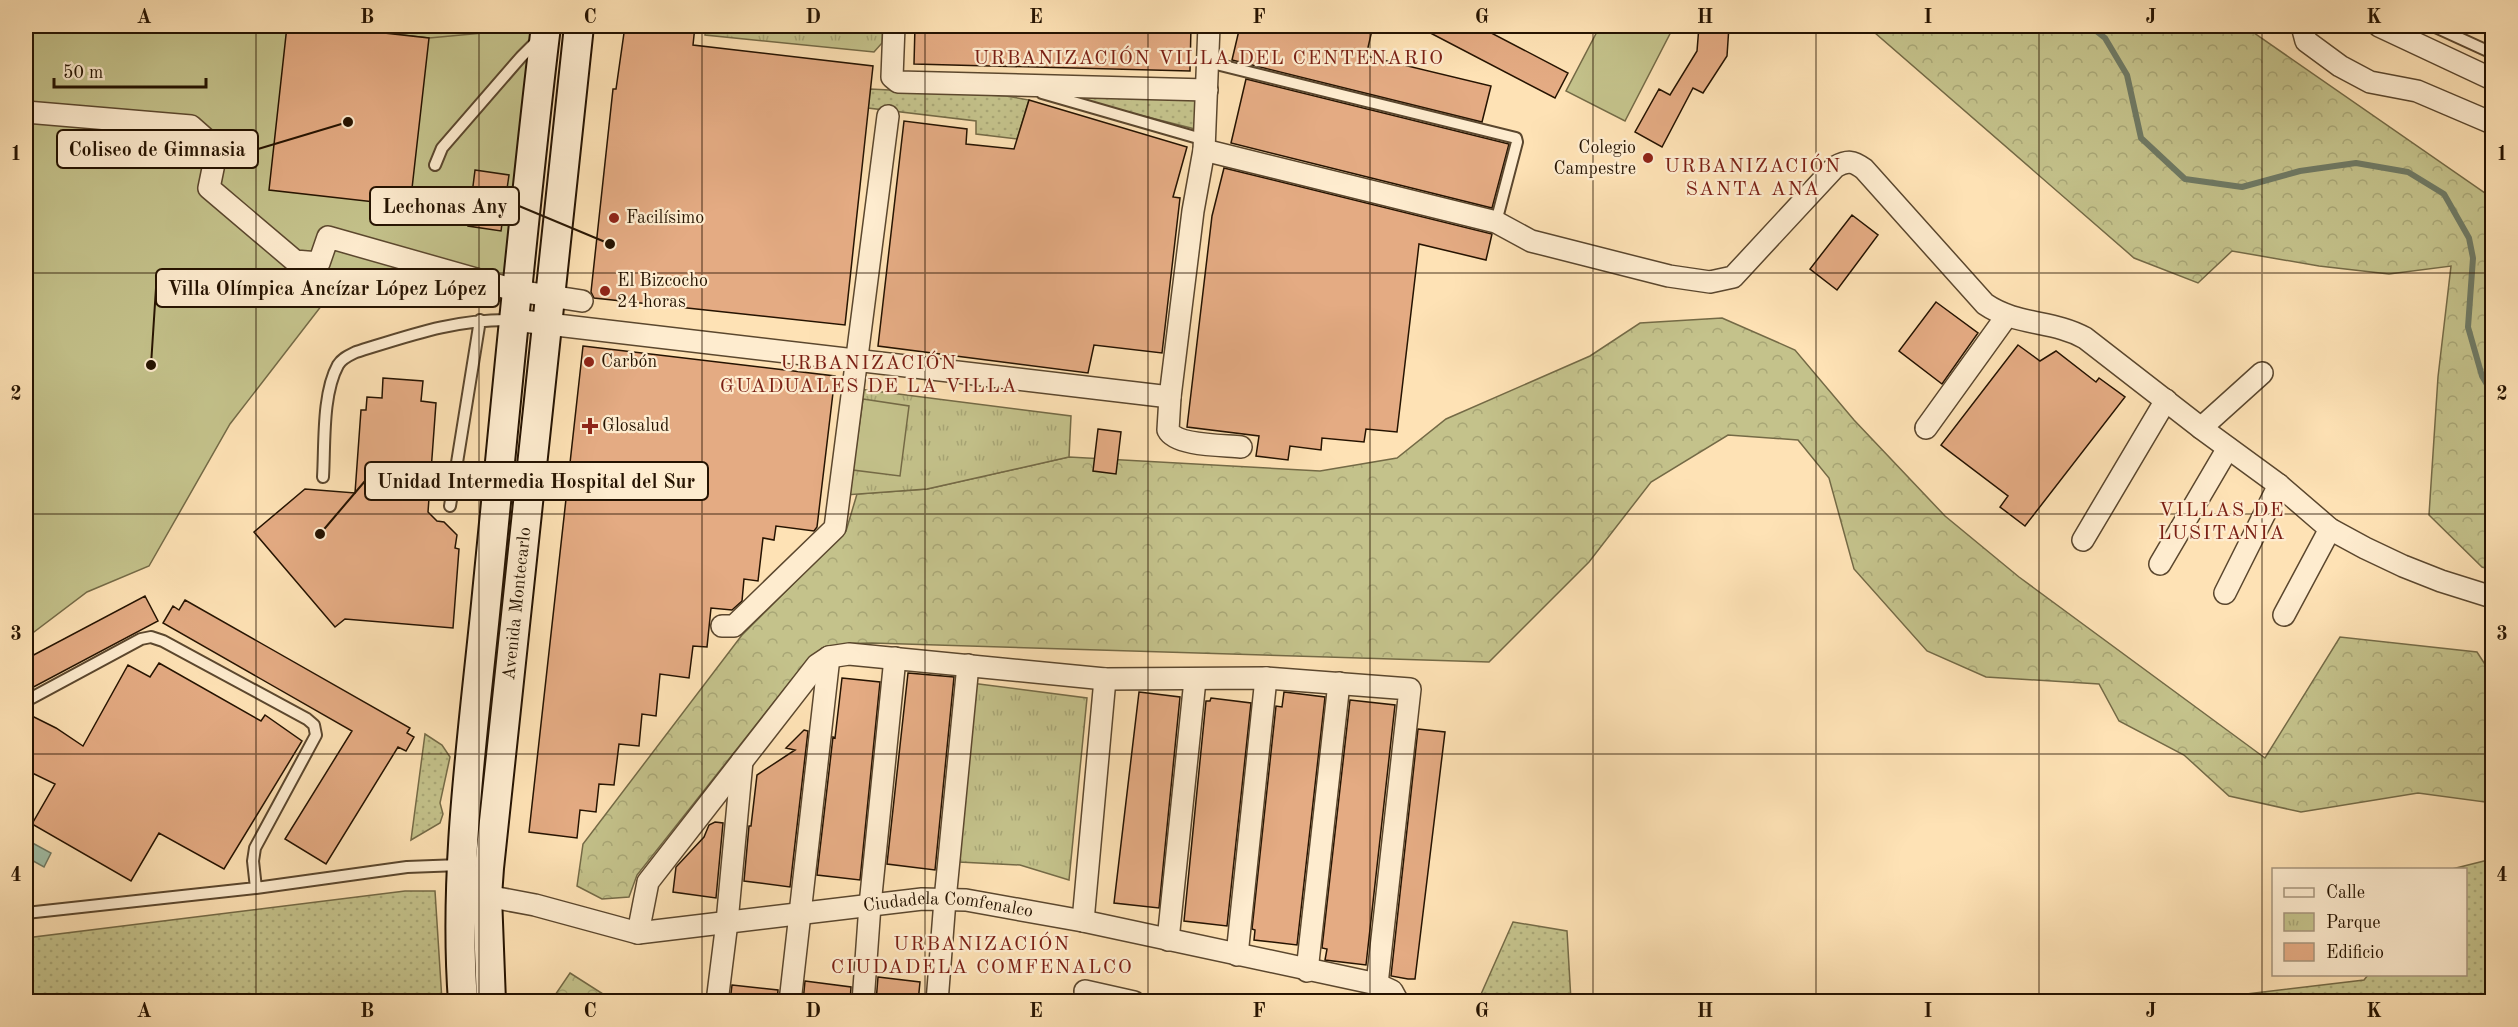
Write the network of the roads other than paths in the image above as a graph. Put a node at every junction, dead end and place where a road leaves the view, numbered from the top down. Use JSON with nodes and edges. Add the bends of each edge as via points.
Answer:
{"nodes":[{"id":1,"x":579,"y":26,"type":"edge"},
{"id":2,"x":894,"y":26,"type":"edge"},
{"id":3,"x":1209,"y":26,"type":"edge"},
{"id":4,"x":2302,"y":26,"type":"edge"},
{"id":5,"x":2379,"y":26,"type":"edge"},
{"id":6,"x":2433,"y":26,"type":"edge"},
{"id":7,"x":2453,"y":30,"type":"edge"},
{"id":8,"x":546,"y":31,"type":"edge"},
{"id":9,"x":2493,"y":52,"type":"edge"},
{"id":10,"x":1208,"y":62,"type":"junction"},
{"id":11,"x":2493,"y":79,"type":"edge"},
{"id":12,"x":1016,"y":86,"type":"junction"},
{"id":13,"x":1207,"y":90,"type":"junction"},
{"id":14,"x":26,"y":112,"type":"edge"},
{"id":15,"x":888,"y":116,"type":"dead end"},
{"id":16,"x":2493,"y":123,"type":"edge"},
{"id":17,"x":1205,"y":145,"type":"junction"},
{"id":18,"x":435,"y":165,"type":"dead end"},
{"id":19,"x":1496,"y":222,"type":"junction"},
{"id":20,"x":518,"y":291,"type":"junction"},
{"id":21,"x":582,"y":301,"type":"dead end"},
{"id":22,"x":551,"y":309,"type":"junction"},
{"id":23,"x":2006,"y":317,"type":"junction"},
{"id":24,"x":480,"y":320,"type":"junction"},
{"id":25,"x":514,"y":320,"type":"junction"},
{"id":26,"x":858,"y":360,"type":"junction"},
{"id":27,"x":2262,"y":373,"type":"dead end"},
{"id":28,"x":1170,"y":397,"type":"junction"},
{"id":29,"x":2166,"y":400,"type":"junction"},
{"id":30,"x":1926,"y":428,"type":"dead end"},
{"id":31,"x":2201,"y":428,"type":"junction"},
{"id":32,"x":1241,"y":447,"type":"dead end"},
{"id":33,"x":2228,"y":448,"type":"junction"},
{"id":34,"x":323,"y":477,"type":"dead end"},
{"id":35,"x":2279,"y":485,"type":"junction"},
{"id":36,"x":450,"y":506,"type":"dead end"},
{"id":37,"x":2330,"y":529,"type":"junction"},
{"id":38,"x":2084,"y":540,"type":"dead end"},
{"id":39,"x":2160,"y":564,"type":"dead end"},
{"id":40,"x":2225,"y":593,"type":"dead end"},
{"id":41,"x":2493,"y":597,"type":"edge"},
{"id":42,"x":2284,"y":615,"type":"dead end"},
{"id":43,"x":722,"y":626,"type":"dead end"},
{"id":44,"x":830,"y":657,"type":"junction"},
{"id":45,"x":895,"y":658,"type":"junction"},
{"id":46,"x":968,"y":665,"type":"junction"},
{"id":47,"x":1266,"y":678,"type":"junction"},
{"id":48,"x":1106,"y":679,"type":"junction"},
{"id":49,"x":1195,"y":680,"type":"junction"},
{"id":50,"x":1339,"y":683,"type":"junction"},
{"id":51,"x":26,"y":702,"type":"edge"},
{"id":52,"x":742,"y":761,"type":"junction"},
{"id":53,"x":461,"y":865,"type":"junction"},
{"id":54,"x":256,"y":888,"type":"junction"},
{"id":55,"x":487,"y":896,"type":"junction"},
{"id":56,"x":945,"y":900,"type":"junction"},
{"id":57,"x":870,"y":905,"type":"junction"},
{"id":58,"x":26,"y":913,"type":"edge"},
{"id":59,"x":800,"y":914,"type":"junction"},
{"id":60,"x":1083,"y":921,"type":"junction"},
{"id":61,"x":727,"y":922,"type":"junction"},
{"id":62,"x":638,"y":933,"type":"junction"},
{"id":63,"x":1168,"y":940,"type":"junction"},
{"id":64,"x":1237,"y":955,"type":"junction"},
{"id":65,"x":1307,"y":971,"type":"junction"},
{"id":66,"x":1377,"y":984,"type":"junction"},
{"id":67,"x":1085,"y":991,"type":"dead end"},
{"id":68,"x":463,"y":1002,"type":"edge"},
{"id":69,"x":491,"y":1002,"type":"edge"},
{"id":70,"x":717,"y":1002,"type":"edge"},
{"id":71,"x":790,"y":1002,"type":"edge"},
{"id":72,"x":863,"y":1002,"type":"edge"},
{"id":73,"x":937,"y":1002,"type":"edge"},
{"id":74,"x":1134,"y":1002,"type":"edge"},
{"id":75,"x":1398,"y":1002,"type":"edge"}],
"edges":[{"from":1,"to":22,"type":"main road","name":"Avenida Montecarlo"},
{"from":2,"to":12,"type":"street","via":[[892,77],[898,82]]},
{"from":3,"to":10,"type":"street"},
{"from":4,"to":16,"type":"street","via":[[2306,41],[2370,82],[2417,91]]},
{"from":5,"to":11,"type":"street"},
{"from":6,"to":7,"type":"lane"},
{"from":7,"to":9,"type":"lane"},
{"from":8,"to":18,"type":"lane","via":[[442,148]]},
{"from":8,"to":20,"type":"main road","name":"Avenida Montecarlo"},
{"from":10,"to":13,"type":"street"},
{"from":10,"to":19,"type":"lane","via":[[1516,138]]},
{"from":12,"to":13,"type":"street"},
{"from":12,"to":17,"type":"lane"},
{"from":13,"to":17,"type":"street"},
{"from":14,"to":20,"type":"street","via":[[191,126],[217,149],[209,188],[295,261],[319,263],[328,237]]},
{"from":15,"to":26,"type":"street"},
{"from":17,"to":19,"type":"street"},
{"from":17,"to":28,"type":"street"},
{"from":19,"to":23,"type":"street","via":[[1531,241],[1669,276],[1717,282],[1733,277],[1836,167],[1853,161],[1985,304]]},
{"from":20,"to":22,"type":"street"},
{"from":20,"to":25,"type":"main road","name":"Avenida Montecarlo"},
{"from":21,"to":22,"type":"street"},
{"from":22,"to":25,"type":"street"},
{"from":22,"to":26,"type":"street"},
{"from":22,"to":55,"type":"main road","name":"Avenida Montecarlo"},
{"from":23,"to":29,"type":"street","via":[[2075,332]]},
{"from":23,"to":30,"type":"street"},
{"from":24,"to":25,"type":"lane"},
{"from":24,"to":34,"type":"lane","via":[[446,324],[356,352],[339,363],[328,395]]},
{"from":24,"to":36,"type":"lane"},
{"from":25,"to":53,"type":"main road","name":"Avenida Montecarlo"},
{"from":26,"to":28,"type":"street"},
{"from":26,"to":43,"type":"street","via":[[835,528],[734,626]]},
{"from":27,"to":31,"type":"street"},
{"from":28,"to":32,"type":"street","via":[[1168,429],[1172,436]]},
{"from":29,"to":31,"type":"street"},
{"from":29,"to":38,"type":"street"},
{"from":31,"to":33,"type":"street"},
{"from":33,"to":35,"type":"street"},
{"from":33,"to":39,"type":"street"},
{"from":35,"to":37,"type":"street"},
{"from":35,"to":40,"type":"street"},
{"from":37,"to":41,"type":"street","via":[[2403,566]]},
{"from":37,"to":42,"type":"street"},
{"from":44,"to":45,"type":"street","via":[[849,654]]},
{"from":44,"to":52,"type":"street","via":[[817,665]]},
{"from":44,"to":59,"type":"street"},
{"from":45,"to":46,"type":"street"},
{"from":45,"to":57,"type":"street"},
{"from":46,"to":48,"type":"street"},
{"from":46,"to":56,"type":"street"},
{"from":47,"to":49,"type":"street"},
{"from":47,"to":50,"type":"street"},
{"from":47,"to":64,"type":"street"},
{"from":48,"to":49,"type":"street"},
{"from":48,"to":60,"type":"street"},
{"from":49,"to":63,"type":"street"},
{"from":50,"to":65,"type":"street"},
{"from":50,"to":66,"type":"street","via":[[1410,689]]},
{"from":51,"to":54,"type":"lane","via":[[129,644],[151,637],[307,719],[314,725],[316,735],[255,848]]},
{"from":52,"to":61,"type":"street"},
{"from":52,"to":62,"type":"street","via":[[648,882]]},
{"from":53,"to":54,"type":"lane","via":[[408,867]]},
{"from":53,"to":68,"type":"main road","name":"Avenida Montecarlo"},
{"from":54,"to":58,"type":"lane"},
{"from":55,"to":62,"type":"street","name":"Ciudadela Comfenalco"},
{"from":55,"to":69,"type":"main road","name":"Avenida Montecarlo"},
{"from":56,"to":57,"type":"street","name":"Ciudadela Comfenalco"},
{"from":56,"to":60,"type":"street","name":"Ciudadela Comfenalco","via":[[966,900]]},
{"from":56,"to":73,"type":"street"},
{"from":57,"to":59,"type":"street","name":"Ciudadela Comfenalco"},
{"from":57,"to":72,"type":"street"},
{"from":59,"to":61,"type":"street","name":"Ciudadela Comfenalco"},
{"from":59,"to":71,"type":"street"},
{"from":60,"to":63,"type":"street","name":"Ciudadela Comfenalco"},
{"from":61,"to":62,"type":"street","name":"Ciudadela Comfenalco"},
{"from":61,"to":70,"type":"street"},
{"from":63,"to":64,"type":"street","name":"Ciudadela Comfenalco"},
{"from":64,"to":65,"type":"street","name":"Ciudadela Comfenalco"},
{"from":65,"to":66,"type":"street","name":"Ciudadela Comfenalco"},
{"from":66,"to":75,"type":"street","via":[[1392,991]]},
{"from":67,"to":74,"type":"street"}]}
